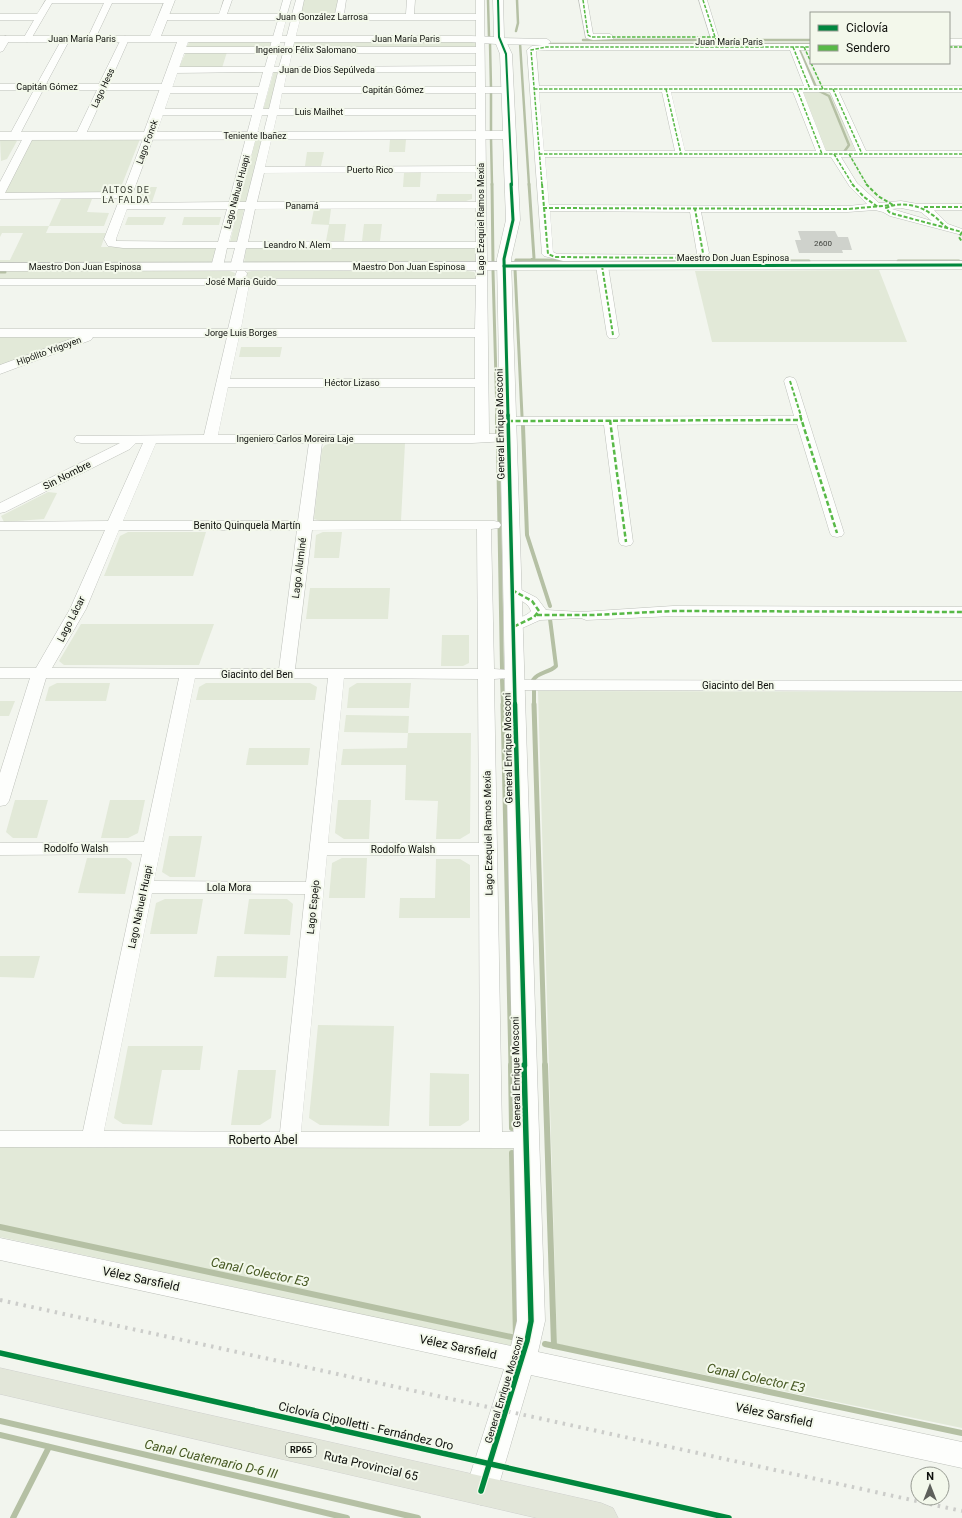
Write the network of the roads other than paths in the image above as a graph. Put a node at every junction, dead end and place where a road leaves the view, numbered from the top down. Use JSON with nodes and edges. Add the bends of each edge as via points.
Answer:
{"nodes":[{"id":1,"x":50,"y":0,"type":"edge"},
{"id":2,"x":110,"y":0,"type":"edge"},
{"id":3,"x":170,"y":0,"type":"edge"},
{"id":4,"x":228,"y":0,"type":"edge"},
{"id":5,"x":287,"y":0,"type":"edge"},
{"id":6,"x":300,"y":0,"type":"edge"},
{"id":7,"x":342,"y":0,"type":"edge"},
{"id":8,"x":411,"y":0,"type":"edge"},
{"id":9,"x":480,"y":0,"type":"edge"},
{"id":10,"x":498,"y":0,"type":"edge"},
{"id":11,"x":583,"y":0,"type":"edge"},
{"id":12,"x":703,"y":0,"type":"edge"},
{"id":13,"x":0,"y":17,"type":"edge"},
{"id":14,"x":40,"y":17,"type":"junction"},
{"id":15,"x":163,"y":17,"type":"junction"},
{"id":16,"x":222,"y":17,"type":"junction"},
{"id":17,"x":282,"y":17,"type":"junction"},
{"id":18,"x":296,"y":17,"type":"junction"},
{"id":19,"x":339,"y":17,"type":"junction"},
{"id":20,"x":410,"y":17,"type":"junction"},
{"id":21,"x":480,"y":17,"type":"junction"},
{"id":22,"x":27,"y":39,"type":"junction"},
{"id":23,"x":66,"y":39,"type":"junction"},
{"id":24,"x":91,"y":39,"type":"junction"},
{"id":25,"x":125,"y":39,"type":"junction"},
{"id":26,"x":154,"y":39,"type":"junction"},
{"id":27,"x":184,"y":39,"type":"junction"},
{"id":28,"x":715,"y":39,"type":"junction"},
{"id":29,"x":500,"y":41,"type":"junction"},
{"id":30,"x":950,"y":42,"type":"edge"},
{"id":31,"x":962,"y":42,"type":"edge"},
{"id":32,"x":2,"y":43,"type":"edge"},
{"id":33,"x":275,"y":45,"type":"junction"},
{"id":34,"x":290,"y":45,"type":"junction"},
{"id":35,"x":481,"y":45,"type":"junction"},
{"id":36,"x":809,"y":45,"type":"edge"},
{"id":37,"x":793,"y":47,"type":"junction"},
{"id":38,"x":950,"y":47,"type":"edge"},
{"id":39,"x":962,"y":47,"type":"edge"},
{"id":40,"x":180,"y":50,"type":"junction"},
{"id":41,"x":811,"y":64,"type":"edge"},
{"id":42,"x":173,"y":70,"type":"junction"},
{"id":43,"x":269,"y":70,"type":"junction"},
{"id":44,"x":284,"y":70,"type":"junction"},
{"id":45,"x":481,"y":70,"type":"junction"},
{"id":46,"x":0,"y":87,"type":"edge"},
{"id":47,"x":40,"y":87,"type":"junction"},
{"id":48,"x":103,"y":87,"type":"junction"},
{"id":49,"x":166,"y":89,"type":"junction"},
{"id":50,"x":534,"y":89,"type":"junction"},
{"id":51,"x":666,"y":89,"type":"junction"},
{"id":52,"x":797,"y":89,"type":"junction"},
{"id":53,"x":810,"y":89,"type":"junction"},
{"id":54,"x":823,"y":89,"type":"junction"},
{"id":55,"x":833,"y":89,"type":"junction"},
{"id":56,"x":962,"y":89,"type":"edge"},
{"id":57,"x":263,"y":90,"type":"junction"},
{"id":58,"x":278,"y":90,"type":"junction"},
{"id":59,"x":481,"y":90,"type":"junction"},
{"id":60,"x":507,"y":90,"type":"junction"},
{"id":61,"x":157,"y":112,"type":"junction"},
{"id":62,"x":258,"y":112,"type":"junction"},
{"id":63,"x":273,"y":112,"type":"junction"},
{"id":64,"x":481,"y":112,"type":"junction"},
{"id":65,"x":0,"y":136,"type":"edge"},
{"id":66,"x":14,"y":136,"type":"junction"},
{"id":67,"x":28,"y":136,"type":"junction"},
{"id":68,"x":80,"y":136,"type":"junction"},
{"id":69,"x":149,"y":136,"type":"junction"},
{"id":70,"x":252,"y":136,"type":"junction"},
{"id":71,"x":268,"y":136,"type":"junction"},
{"id":72,"x":481,"y":136,"type":"junction"},
{"id":73,"x":509,"y":136,"type":"junction"},
{"id":74,"x":539,"y":154,"type":"junction"},
{"id":75,"x":681,"y":154,"type":"junction"},
{"id":76,"x":822,"y":154,"type":"junction"},
{"id":77,"x":834,"y":154,"type":"junction"},
{"id":78,"x":848,"y":154,"type":"junction"},
{"id":79,"x":862,"y":154,"type":"junction"},
{"id":80,"x":962,"y":154,"type":"edge"},
{"id":81,"x":0,"y":165,"type":"edge"},
{"id":82,"x":14,"y":165,"type":"junction"},
{"id":83,"x":481,"y":169,"type":"junction"},
{"id":84,"x":259,"y":170,"type":"junction"},
{"id":85,"x":0,"y":192,"type":"edge"},
{"id":86,"x":0,"y":196,"type":"edge"},
{"id":87,"x":125,"y":201,"type":"junction"},
{"id":88,"x":481,"y":205,"type":"junction"},
{"id":89,"x":233,"y":206,"type":"junction"},
{"id":90,"x":251,"y":206,"type":"junction"},
{"id":91,"x":913,"y":206,"type":"junction"},
{"id":92,"x":877,"y":207,"type":"junction"},
{"id":93,"x":959,"y":207,"type":"edge"},
{"id":94,"x":543,"y":208,"type":"junction"},
{"id":95,"x":695,"y":209,"type":"junction"},
{"id":96,"x":848,"y":209,"type":"junction"},
{"id":97,"x":892,"y":210,"type":"junction"},
{"id":98,"x":934,"y":216,"type":"junction"},
{"id":99,"x":948,"y":228,"type":"junction"},
{"id":100,"x":962,"y":232,"type":"edge"},
{"id":101,"x":962,"y":242,"type":"edge"},
{"id":102,"x":112,"y":244,"type":"joint"},
{"id":103,"x":223,"y":245,"type":"junction"},
{"id":104,"x":241,"y":245,"type":"junction"},
{"id":105,"x":481,"y":245,"type":"junction"},
{"id":106,"x":962,"y":265,"type":"edge"},
{"id":107,"x":504,"y":266,"type":"junction"},
{"id":108,"x":602,"y":266,"type":"junction"},
{"id":109,"x":217,"y":267,"type":"junction"},
{"id":110,"x":482,"y":267,"type":"junction"},
{"id":111,"x":240,"y":272,"type":"junction"},
{"id":112,"x":0,"y":279,"type":"edge"},
{"id":113,"x":482,"y":282,"type":"junction"},
{"id":114,"x":0,"y":333,"type":"edge"},
{"id":115,"x":98,"y":333,"type":"junction"},
{"id":116,"x":234,"y":333,"type":"junction"},
{"id":117,"x":482,"y":333,"type":"junction"},
{"id":118,"x":613,"y":335,"type":"dead end"},
{"id":119,"x":0,"y":370,"type":"edge"},
{"id":120,"x":790,"y":380,"type":"dead end"},
{"id":121,"x":223,"y":383,"type":"junction"},
{"id":122,"x":482,"y":383,"type":"junction"},
{"id":123,"x":610,"y":420,"type":"junction"},
{"id":124,"x":802,"y":420,"type":"junction"},
{"id":125,"x":508,"y":429,"type":"junction"},
{"id":126,"x":482,"y":438,"type":"junction"},
{"id":127,"x":81,"y":439,"type":"dead end"},
{"id":128,"x":132,"y":439,"type":"junction"},
{"id":129,"x":151,"y":439,"type":"junction"},
{"id":130,"x":210,"y":439,"type":"junction"},
{"id":131,"x":316,"y":439,"type":"junction"},
{"id":132,"x":0,"y":509,"type":"edge"},
{"id":133,"x":113,"y":525,"type":"junction"},
{"id":134,"x":305,"y":525,"type":"junction"},
{"id":135,"x":489,"y":525,"type":"joint"},
{"id":136,"x":0,"y":526,"type":"edge"},
{"id":137,"x":836,"y":533,"type":"dead end"},
{"id":138,"x":626,"y":542,"type":"dead end"},
{"id":139,"x":512,"y":590,"type":"junction"},
{"id":140,"x":962,"y":612,"type":"edge"},
{"id":141,"x":537,"y":615,"type":"junction"},
{"id":142,"x":513,"y":627,"type":"junction"},
{"id":143,"x":0,"y":673,"type":"edge"},
{"id":144,"x":40,"y":673,"type":"junction"},
{"id":145,"x":188,"y":674,"type":"junction"},
{"id":146,"x":286,"y":674,"type":"junction"},
{"id":147,"x":336,"y":674,"type":"junction"},
{"id":148,"x":486,"y":674,"type":"junction"},
{"id":149,"x":515,"y":679,"type":"junction"},
{"id":150,"x":962,"y":686,"type":"edge"},
{"id":151,"x":0,"y":801,"type":"edge"},
{"id":152,"x":152,"y":848,"type":"junction"},
{"id":153,"x":0,"y":849,"type":"edge"},
{"id":154,"x":488,"y":849,"type":"junction"},
{"id":155,"x":318,"y":850,"type":"junction"},
{"id":156,"x":144,"y":887,"type":"junction"},
{"id":157,"x":315,"y":888,"type":"junction"},
{"id":158,"x":0,"y":1139,"type":"edge"},
{"id":159,"x":92,"y":1139,"type":"junction"},
{"id":160,"x":290,"y":1140,"type":"junction"},
{"id":161,"x":492,"y":1140,"type":"junction"},
{"id":162,"x":526,"y":1140,"type":"junction"},
{"id":163,"x":0,"y":1248,"type":"edge"},
{"id":164,"x":521,"y":1360,"type":"junction"},
{"id":165,"x":0,"y":1381,"type":"edge"},
{"id":166,"x":962,"y":1455,"type":"edge"},
{"id":167,"x":481,"y":1491,"type":"junction"},
{"id":168,"x":601,"y":1518,"type":"edge"}],
"edges":[{"from":1,"to":2,"type":"street"},
{"from":1,"to":14,"type":"street"},
{"from":2,"to":3,"type":"street"},
{"from":2,"to":24,"type":"street"},
{"from":3,"to":15,"type":"street"},
{"from":4,"to":16,"type":"street"},
{"from":5,"to":17,"type":"street","name":"Lago Nahuel Huapi"},
{"from":6,"to":18,"type":"street","name":"Lago Nahuel Huapi"},
{"from":7,"to":19,"type":"street"},
{"from":8,"to":20,"type":"street"},
{"from":9,"to":21,"type":"street","name":"Lago Ezequiel Ramos Mexía"},
{"from":10,"to":29,"type":"street","name":"General Enrique Mosconi"},
{"from":11,"to":28,"type":"street","via":[[588,35],[591,37]]},
{"from":12,"to":28,"type":"street"},
{"from":13,"to":14,"type":"street"},
{"from":14,"to":22,"type":"street"},
{"from":15,"to":16,"type":"street","name":"Juan González Larrosa"},
{"from":15,"to":26,"type":"street"},
{"from":16,"to":17,"type":"street","name":"Juan González Larrosa"},
{"from":17,"to":18,"type":"street","name":"Juan González Larrosa"},
{"from":17,"to":33,"type":"street","name":"Lago Nahuel Huapi"},
{"from":18,"to":19,"type":"street","name":"Juan González Larrosa"},
{"from":18,"to":34,"type":"street","name":"Lago Nahuel Huapi"},
{"from":19,"to":20,"type":"street","name":"Juan González Larrosa"},
{"from":20,"to":21,"type":"street","name":"Juan González Larrosa"},
{"from":21,"to":35,"type":"street","name":"Lago Ezequiel Ramos Mexía"},
{"from":22,"to":23,"type":"street","name":"Juan María Paris"},
{"from":22,"to":32,"type":"street","name":"Juan María Paris"},
{"from":23,"to":24,"type":"street","name":"Juan María Paris"},
{"from":23,"to":47,"type":"street"},
{"from":24,"to":25,"type":"street","name":"Juan María Paris"},
{"from":25,"to":26,"type":"street","name":"Juan María Paris"},
{"from":25,"to":48,"type":"street","name":"Lago Hess"},
{"from":26,"to":27,"type":"street","name":"Juan María Paris"},
{"from":27,"to":33,"type":"street","name":"Juan María Paris"},
{"from":27,"to":40,"type":"street","name":"Lago Fonck"},
{"from":28,"to":29,"type":"street","name":"Juan María Paris"},
{"from":28,"to":36,"type":"street","name":"Juan María Paris"},
{"from":29,"to":35,"type":"street","name":"Juan María Paris"},
{"from":29,"to":60,"type":"street","name":"General Enrique Mosconi","via":[[506,54]]},
{"from":30,"to":31,"type":"street"},
{"from":33,"to":34,"type":"street","name":"Juan María Paris"},
{"from":33,"to":40,"type":"street","name":"Ingeniero Félix Salomano"},
{"from":33,"to":43,"type":"street","name":"Lago Nahuel Huapi"},
{"from":34,"to":35,"type":"street","name":"Juan María Paris"},
{"from":34,"to":44,"type":"street","name":"Lago Nahuel Huapi"},
{"from":35,"to":45,"type":"street","name":"Lago Ezequiel Ramos Mexía"},
{"from":36,"to":37,"type":"street"},
{"from":37,"to":50,"type":"street","via":[[538,47],[531,52]]},
{"from":37,"to":53,"type":"street"},
{"from":38,"to":39,"type":"street"},
{"from":40,"to":42,"type":"street","name":"Lago Fonck"},
{"from":41,"to":54,"type":"street"},
{"from":42,"to":43,"type":"street","name":"Juan de Dios Sepúlveda"},
{"from":42,"to":49,"type":"street","name":"Lago Fonck"},
{"from":43,"to":44,"type":"street","name":"Juan de Dios Sepúlveda"},
{"from":43,"to":57,"type":"street","name":"Lago Nahuel Huapi"},
{"from":44,"to":45,"type":"street","name":"Juan de Dios Sepúlveda"},
{"from":44,"to":58,"type":"street","name":"Lago Nahuel Huapi"},
{"from":45,"to":59,"type":"street","name":"Lago Ezequiel Ramos Mexía"},
{"from":46,"to":47,"type":"street","name":"Capitán Gómez"},
{"from":47,"to":48,"type":"street","name":"Capitán Gómez"},
{"from":47,"to":66,"type":"street"},
{"from":48,"to":49,"type":"street","name":"Capitán Gómez"},
{"from":48,"to":68,"type":"street","name":"Lago Hess"},
{"from":49,"to":57,"type":"street","name":"Capitán Gómez"},
{"from":49,"to":61,"type":"street","name":"Lago Fonck"},
{"from":50,"to":51,"type":"street"},
{"from":50,"to":74,"type":"street"},
{"from":51,"to":52,"type":"street"},
{"from":51,"to":75,"type":"street"},
{"from":52,"to":53,"type":"street"},
{"from":52,"to":76,"type":"street"},
{"from":53,"to":54,"type":"street"},
{"from":54,"to":55,"type":"street"},
{"from":55,"to":56,"type":"street"},
{"from":55,"to":79,"type":"street"},
{"from":57,"to":62,"type":"street","name":"Lago Nahuel Huapi"},
{"from":58,"to":59,"type":"street","name":"Capitán Gómez"},
{"from":58,"to":63,"type":"street","name":"Lago Nahuel Huapi"},
{"from":59,"to":60,"type":"street","name":"Capitán Gómez"},
{"from":59,"to":64,"type":"street","name":"Lago Ezequiel Ramos Mexía"},
{"from":60,"to":73,"type":"street","name":"General Enrique Mosconi"},
{"from":61,"to":62,"type":"street","name":"Luis Mailhet"},
{"from":61,"to":69,"type":"street","name":"Lago Fonck"},
{"from":62,"to":63,"type":"street","name":"Luis Mailhet"},
{"from":62,"to":70,"type":"street","name":"Lago Nahuel Huapi"},
{"from":63,"to":64,"type":"street","name":"Luis Mailhet"},
{"from":63,"to":71,"type":"street","name":"Lago Nahuel Huapi"},
{"from":64,"to":72,"type":"street","name":"Lago Ezequiel Ramos Mexía"},
{"from":65,"to":66,"type":"street","name":"Teniente Ibañez"},
{"from":66,"to":67,"type":"street","name":"Teniente Ibañez"},
{"from":67,"to":68,"type":"street","name":"Teniente Ibañez"},
{"from":67,"to":82,"type":"street"},
{"from":68,"to":69,"type":"street","name":"Teniente Ibañez"},
{"from":69,"to":70,"type":"street","name":"Teniente Ibañez"},
{"from":69,"to":87,"type":"street","name":"Lago Fonck"},
{"from":70,"to":71,"type":"street","name":"Teniente Ibañez"},
{"from":70,"to":89,"type":"street","name":"Lago Nahuel Huapi"},
{"from":71,"to":72,"type":"street","name":"Teniente Ibañez"},
{"from":71,"to":84,"type":"street","name":"Lago Nahuel Huapi"},
{"from":72,"to":73,"type":"street","name":"Teniente Ibañez"},
{"from":72,"to":83,"type":"street","name":"Lago Ezequiel Ramos Mexía"},
{"from":73,"to":107,"type":"street","name":"General Enrique Mosconi","via":[[513,222],[504,256]]},
{"from":74,"to":75,"type":"street"},
{"from":74,"to":94,"type":"street"},
{"from":75,"to":76,"type":"street"},
{"from":76,"to":77,"type":"street"},
{"from":77,"to":78,"type":"street"},
{"from":77,"to":92,"type":"street","via":[[843,171],[864,198]]},
{"from":78,"to":79,"type":"street"},
{"from":78,"to":97,"type":"street","via":[[867,184]]},
{"from":79,"to":80,"type":"street"},
{"from":81,"to":82,"type":"street"},
{"from":82,"to":85,"type":"street"},
{"from":83,"to":84,"type":"street","name":"Puerto Rico"},
{"from":83,"to":88,"type":"street","name":"Lago Ezequiel Ramos Mexía"},
{"from":84,"to":90,"type":"street","name":"Lago Nahuel Huapi"},
{"from":86,"to":87,"type":"street","name":"Panamá"},
{"from":87,"to":89,"type":"street","name":"Panamá"},
{"from":87,"to":102,"type":"street","name":"Lago Fonck","via":[[110,239]]},
{"from":88,"to":90,"type":"street","name":"Panamá"},
{"from":88,"to":105,"type":"street","name":"Lago Ezequiel Ramos Mexía"},
{"from":89,"to":90,"type":"street","name":"Panamá"},
{"from":89,"to":103,"type":"street","name":"Lago Nahuel Huapi"},
{"from":90,"to":104,"type":"street","name":"Lago Nahuel Huapi"},
{"from":91,"to":93,"type":"street"},
{"from":91,"to":97,"type":"street"},
{"from":91,"to":98,"type":"street"},
{"from":92,"to":96,"type":"street"},
{"from":92,"to":97,"type":"street"},
{"from":93,"to":98,"type":"street","via":[[938,211]]},
{"from":94,"to":95,"type":"street"},
{"from":94,"to":95,"type":"street","via":[[546,251],[552,256],[567,258],[697,258],[703,254]]},
{"from":95,"to":96,"type":"street"},
{"from":96,"to":97,"type":"street"},
{"from":97,"to":99,"type":"street"},
{"from":98,"to":99,"type":"street"},
{"from":99,"to":100,"type":"street"},
{"from":100,"to":101,"type":"street","via":[[959,237]]},
{"from":102,"to":103,"type":"street","name":"Leandro N. Alem"},
{"from":103,"to":104,"type":"street","name":"Leandro N. Alem"},
{"from":103,"to":109,"type":"street","name":"Lago Nahuel Huapi"},
{"from":104,"to":105,"type":"street","name":"Leandro N. Alem"},
{"from":104,"to":111,"type":"street","name":"Lago Nahuel Huapi"},
{"from":105,"to":110,"type":"street","name":"Lago Ezequiel Ramos Mexía"},
{"from":106,"to":108,"type":"main road","name":"Maestro Don Juan Espinosa"},
{"from":107,"to":108,"type":"main road","name":"Maestro Don Juan Espinosa"},
{"from":107,"to":110,"type":"main road","name":"Maestro Don Juan Espinosa"},
{"from":107,"to":125,"type":"street","name":"General Enrique Mosconi"},
{"from":108,"to":118,"type":"street"},
{"from":109,"to":111,"type":"main road","name":"Maestro Don Juan Espinosa"},
{"from":109,"to":112,"type":"main road","name":"Maestro Don Juan Espinosa"},
{"from":110,"to":111,"type":"main road","name":"Maestro Don Juan Espinosa"},
{"from":110,"to":113,"type":"street","name":"Lago Ezequiel Ramos Mexía"},
{"from":111,"to":112,"type":"street","name":"José María Guido"},
{"from":111,"to":113,"type":"street","name":"José María Guido"},
{"from":111,"to":116,"type":"street","name":"Lago Nahuel Huapi","via":[[244,287]]},
{"from":113,"to":117,"type":"street","name":"Lago Ezequiel Ramos Mexía"},
{"from":114,"to":115,"type":"street","name":"Jorge Luis Borges"},
{"from":115,"to":116,"type":"street","name":"Jorge Luis Borges"},
{"from":115,"to":119,"type":"street","name":"Hipólito Yrigoyen"},
{"from":116,"to":117,"type":"street","name":"Jorge Luis Borges"},
{"from":116,"to":121,"type":"street","name":"Lago Nahuel Huapi"},
{"from":117,"to":122,"type":"street","name":"Lago Ezequiel Ramos Mexía"},
{"from":120,"to":124,"type":"street"},
{"from":121,"to":122,"type":"street","name":"Héctor Lizaso"},
{"from":121,"to":130,"type":"street","name":"Lago Nahuel Huapi"},
{"from":122,"to":126,"type":"street","name":"Lago Ezequiel Ramos Mexía"},
{"from":123,"to":124,"type":"street","name":"Ingeniero Carlos Moreira Laje"},
{"from":123,"to":125,"type":"street","name":"Ingeniero Carlos Moreira Laje"},
{"from":123,"to":138,"type":"street"},
{"from":124,"to":137,"type":"street"},
{"from":125,"to":126,"type":"street","name":"Ingeniero Carlos Moreira Laje"},
{"from":125,"to":139,"type":"street","name":"General Enrique Mosconi"},
{"from":126,"to":131,"type":"street","name":"Ingeniero Carlos Moreira Laje"},
{"from":127,"to":128,"type":"street","name":"Ingeniero Carlos Moreira Laje"},
{"from":128,"to":129,"type":"street","name":"Ingeniero Carlos Moreira Laje"},
{"from":128,"to":132,"type":"street","name":"Sin Nombre","via":[[125,446]]},
{"from":129,"to":130,"type":"street","name":"Ingeniero Carlos Moreira Laje"},
{"from":129,"to":133,"type":"street","name":"Lago Lácar"},
{"from":130,"to":131,"type":"street","name":"Ingeniero Carlos Moreira Laje"},
{"from":131,"to":134,"type":"street","name":"Lago Aluminé"},
{"from":133,"to":134,"type":"street","name":"Benito Quinquela Martín"},
{"from":133,"to":136,"type":"street","name":"Benito Quinquela Martín"},
{"from":133,"to":144,"type":"street","name":"Lago Lácar","via":[[78,609]]},
{"from":134,"to":135,"type":"street","name":"Benito Quinquela Martín"},
{"from":134,"to":146,"type":"street","name":"Lago Aluminé"},
{"from":135,"to":148,"type":"street","name":"Lago Ezequiel Ramos Mexía"},
{"from":139,"to":141,"type":"street","via":[[536,605]]},
{"from":139,"to":142,"type":"street","name":"General Enrique Mosconi"},
{"from":140,"to":141,"type":"street","via":[[673,611]]},
{"from":141,"to":142,"type":"street"},
{"from":142,"to":149,"type":"street","name":"General Enrique Mosconi"},
{"from":143,"to":144,"type":"street","name":"Giacinto del Ben"},
{"from":144,"to":145,"type":"street","name":"Giacinto del Ben"},
{"from":144,"to":151,"type":"street","name":"Lago Lácar"},
{"from":145,"to":146,"type":"street","name":"Giacinto del Ben"},
{"from":145,"to":152,"type":"street","name":"Lago Nahuel Huapi"},
{"from":146,"to":147,"type":"street","name":"Giacinto del Ben"},
{"from":147,"to":148,"type":"street","name":"Giacinto del Ben"},
{"from":147,"to":155,"type":"street","name":"Lago Espejo"},
{"from":148,"to":149,"type":"street","name":"Giacinto del Ben"},
{"from":148,"to":154,"type":"street","name":"Lago Ezequiel Ramos Mexía"},
{"from":149,"to":150,"type":"street","name":"Giacinto del Ben"},
{"from":149,"to":162,"type":"street","name":"General Enrique Mosconi"},
{"from":152,"to":153,"type":"street","name":"Rodolfo Walsh"},
{"from":152,"to":156,"type":"street","name":"Lago Nahuel Huapi"},
{"from":154,"to":155,"type":"street","name":"Rodolfo Walsh"},
{"from":154,"to":161,"type":"street","name":"Lago Ezequiel Ramos Mexía"},
{"from":155,"to":157,"type":"street","name":"Lago Espejo"},
{"from":156,"to":157,"type":"street","name":"Lola Mora"},
{"from":156,"to":159,"type":"street","name":"Lago Nahuel Huapi"},
{"from":157,"to":160,"type":"street","name":"Lago Espejo"},
{"from":158,"to":159,"type":"street","name":"Roberto Abel"},
{"from":159,"to":160,"type":"street","name":"Roberto Abel"},
{"from":160,"to":161,"type":"street","name":"Roberto Abel"},
{"from":161,"to":162,"type":"street","name":"Roberto Abel"},
{"from":162,"to":164,"type":"street","name":"General Enrique Mosconi","via":[[531,1321]]},
{"from":163,"to":164,"type":"street","name":"Vélez Sarsfield"},
{"from":164,"to":166,"type":"street","name":"Vélez Sarsfield"},
{"from":164,"to":167,"type":"street","name":"General Enrique Mosconi"},
{"from":165,"to":167,"type":"main road","name":"Ruta Provincial 65","number":"RP65"},
{"from":167,"to":168,"type":"main road","name":"Ruta Provincial 65","number":"RP65"}]}
